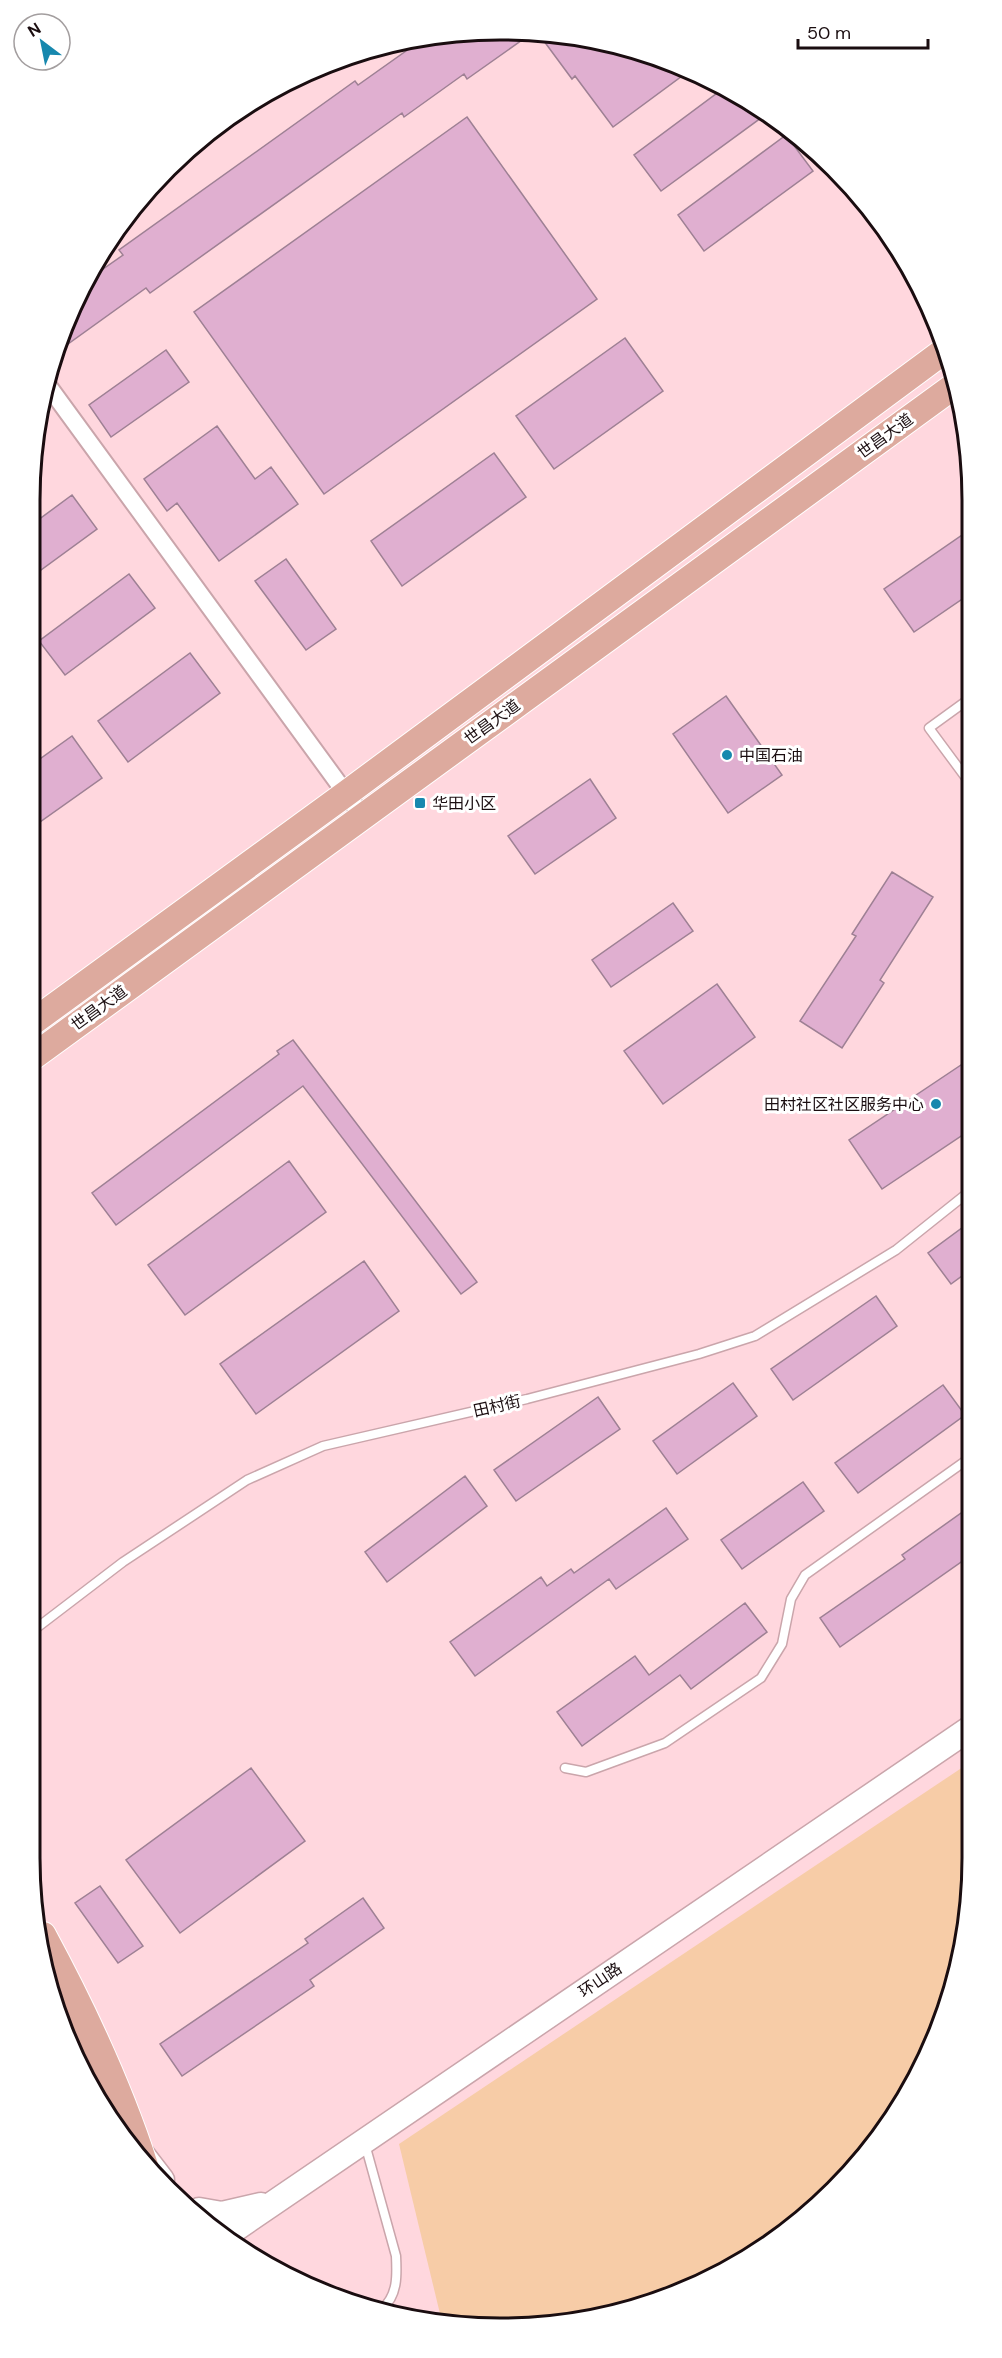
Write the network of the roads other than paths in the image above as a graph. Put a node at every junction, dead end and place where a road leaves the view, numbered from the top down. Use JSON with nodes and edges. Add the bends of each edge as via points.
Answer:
{"nodes":[{"id":1,"x":938,"y":356,"type":"edge"},
{"id":2,"x":948,"y":390,"type":"edge"},
{"id":3,"x":53,"y":393,"type":"edge"},
{"id":4,"x":962,"y":704,"type":"edge"},
{"id":5,"x":962,"y":773,"type":"edge"},
{"id":6,"x":347,"y":793,"type":"junction"},
{"id":7,"x":363,"y":817,"type":"junction"},
{"id":8,"x":40,"y":1017,"type":"edge"},
{"id":9,"x":40,"y":1052,"type":"edge"},
{"id":10,"x":962,"y":1197,"type":"edge"},
{"id":11,"x":962,"y":1463,"type":"edge"},
{"id":12,"x":40,"y":1625,"type":"edge"},
{"id":13,"x":962,"y":1734,"type":"edge"},
{"id":14,"x":565,"y":1768,"type":"dead end"},
{"id":15,"x":49,"y":1946,"type":"edge"},
{"id":16,"x":133,"y":2134,"type":"edge"},
{"id":17,"x":364,"y":2141,"type":"junction"},
{"id":18,"x":283,"y":2197,"type":"junction"},
{"id":19,"x":208,"y":2212,"type":"edge"},
{"id":20,"x":233,"y":2231,"type":"edge"},
{"id":21,"x":386,"y":2303,"type":"edge"}],
"edges":[{"from":1,"to":6,"type":"main road","name":"世昌大道"},
{"from":2,"to":7,"type":"main road","name":"世昌大道"},
{"from":3,"to":6,"type":"street"},
{"from":4,"to":5,"type":"lane","via":[[929,728]]},
{"from":6,"to":7,"type":"street"},
{"from":6,"to":8,"type":"main road","name":"世昌大道"},
{"from":7,"to":9,"type":"main road","name":"世昌大道"},
{"from":10,"to":12,"type":"lane","name":"田村街","via":[[896,1250],[754,1336],[527,1399],[323,1446],[247,1480],[123,1562]]},
{"from":11,"to":14,"type":"lane","via":[[805,1575],[791,1599],[782,1644],[760,1677],[665,1743],[586,1772]]},
{"from":13,"to":17,"type":"main road","name":"环山路"},
{"from":15,"to":16,"type":"main road","via":[[79,2002]]},
{"from":17,"to":18,"type":"main road","name":"环山路"},
{"from":17,"to":21,"type":"lane","via":[[396,2256],[394,2293]]},
{"from":18,"to":19,"type":"main road","via":[[246,2210],[222,2214]]},
{"from":18,"to":20,"type":"main road","name":"环山路"}]}
